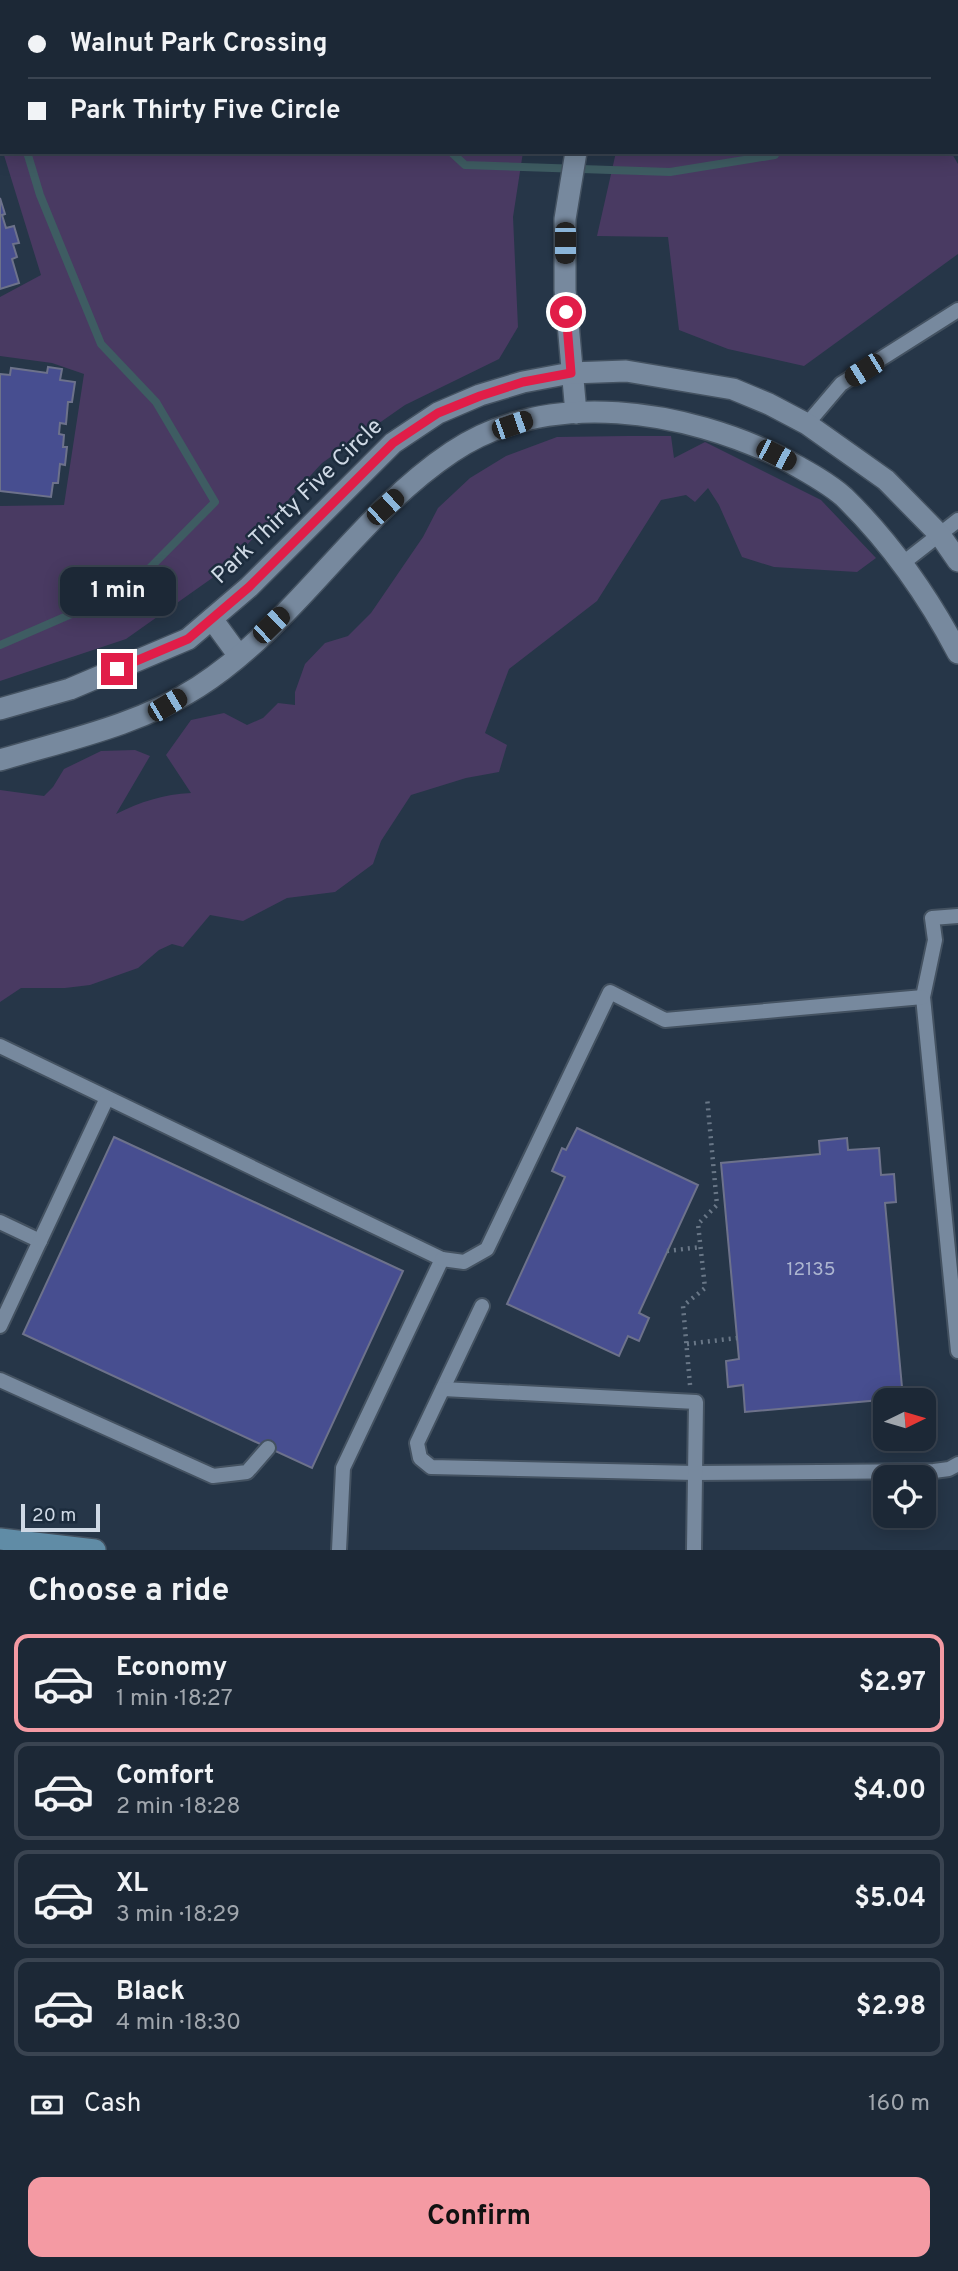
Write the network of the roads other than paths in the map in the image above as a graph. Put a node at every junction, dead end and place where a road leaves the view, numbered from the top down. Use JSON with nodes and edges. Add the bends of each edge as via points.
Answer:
{"nodes":[{"id":1,"x":576,"y":154,"type":"edge"},
{"id":2,"x":958,"y":310,"type":"edge"},
{"id":3,"x":571,"y":373,"type":"junction"},
{"id":4,"x":576,"y":413,"type":"junction"},
{"id":5,"x":807,"y":424,"type":"junction"},
{"id":6,"x":958,"y":520,"type":"edge"},
{"id":7,"x":940,"y":535,"type":"junction"},
{"id":8,"x":958,"y":561,"type":"edge"},
{"id":9,"x":903,"y":563,"type":"junction"},
{"id":10,"x":212,"y":619,"type":"junction"},
{"id":11,"x":958,"y":653,"type":"edge"},
{"id":12,"x":239,"y":656,"type":"junction"},
{"id":13,"x":0,"y":709,"type":"edge"},
{"id":14,"x":0,"y":760,"type":"edge"},
{"id":15,"x":958,"y":916,"type":"edge"},
{"id":16,"x":923,"y":997,"type":"junction"},
{"id":17,"x":0,"y":1046,"type":"edge"},
{"id":18,"x":107,"y":1098,"type":"junction"},
{"id":19,"x":0,"y":1222,"type":"edge"},
{"id":20,"x":40,"y":1241,"type":"junction"},
{"id":21,"x":442,"y":1259,"type":"junction"},
{"id":22,"x":482,"y":1306,"type":"dead end"},
{"id":23,"x":0,"y":1326,"type":"edge"},
{"id":24,"x":958,"y":1351,"type":"edge"},
{"id":25,"x":0,"y":1380,"type":"edge"},
{"id":26,"x":443,"y":1389,"type":"junction"},
{"id":27,"x":268,"y":1448,"type":"dead end"},
{"id":28,"x":958,"y":1464,"type":"edge"},
{"id":29,"x":695,"y":1473,"type":"junction"},
{"id":30,"x":0,"y":1539,"type":"edge"},
{"id":31,"x":95,"y":1550,"type":"edge"},
{"id":32,"x":339,"y":1550,"type":"edge"},
{"id":33,"x":694,"y":1550,"type":"edge"}],
"edges":[{"from":1,"to":3,"type":"street","via":[[565,219]]},
{"from":2,"to":5,"type":"lane","via":[[841,384]]},
{"from":3,"to":4,"type":"street"},
{"from":3,"to":5,"type":"street","name":"Park Thirty Five Circle","via":[[626,371],[733,388]]},
{"from":3,"to":10,"type":"street","name":"Park Thirty Five Circle","via":[[480,396],[438,413],[393,443]]},
{"from":4,"to":9,"type":"street","via":[[620,412],[666,419],[752,443],[800,467],[842,496]]},
{"from":4,"to":12,"type":"street","via":[[529,419],[454,450],[385,507]]},
{"from":5,"to":7,"type":"street","name":"Park Thirty Five Circle","via":[[886,480]]},
{"from":6,"to":7,"type":"lane"},
{"from":7,"to":8,"type":"street","name":"Park Thirty Five Circle"},
{"from":7,"to":9,"type":"lane"},
{"from":9,"to":11,"type":"street"},
{"from":10,"to":12,"type":"street"},
{"from":10,"to":13,"type":"street","name":"Park Thirty Five Circle","via":[[188,639],[70,689]]},
{"from":12,"to":14,"type":"street","via":[[167,705]]},
{"from":15,"to":16,"type":"lane","via":[[932,918],[935,940]]},
{"from":16,"to":21,"type":"lane","via":[[665,1020],[610,992],[487,1249],[464,1262]]},
{"from":16,"to":24,"type":"lane"},
{"from":17,"to":18,"type":"lane"},
{"from":18,"to":20,"type":"lane"},
{"from":18,"to":21,"type":"lane"},
{"from":19,"to":20,"type":"lane"},
{"from":20,"to":23,"type":"lane"},
{"from":21,"to":32,"type":"lane","via":[[343,1468]]},
{"from":22,"to":26,"type":"lane"},
{"from":25,"to":27,"type":"lane","via":[[213,1476],[247,1472]]},
{"from":26,"to":29,"type":"lane","via":[[696,1402]]},
{"from":26,"to":29,"type":"lane","via":[[417,1443],[420,1458],[431,1467]]},
{"from":28,"to":29,"type":"lane","via":[[934,1471]]},
{"from":29,"to":33,"type":"lane"},
{"from":30,"to":31,"type":"main road"}]}
